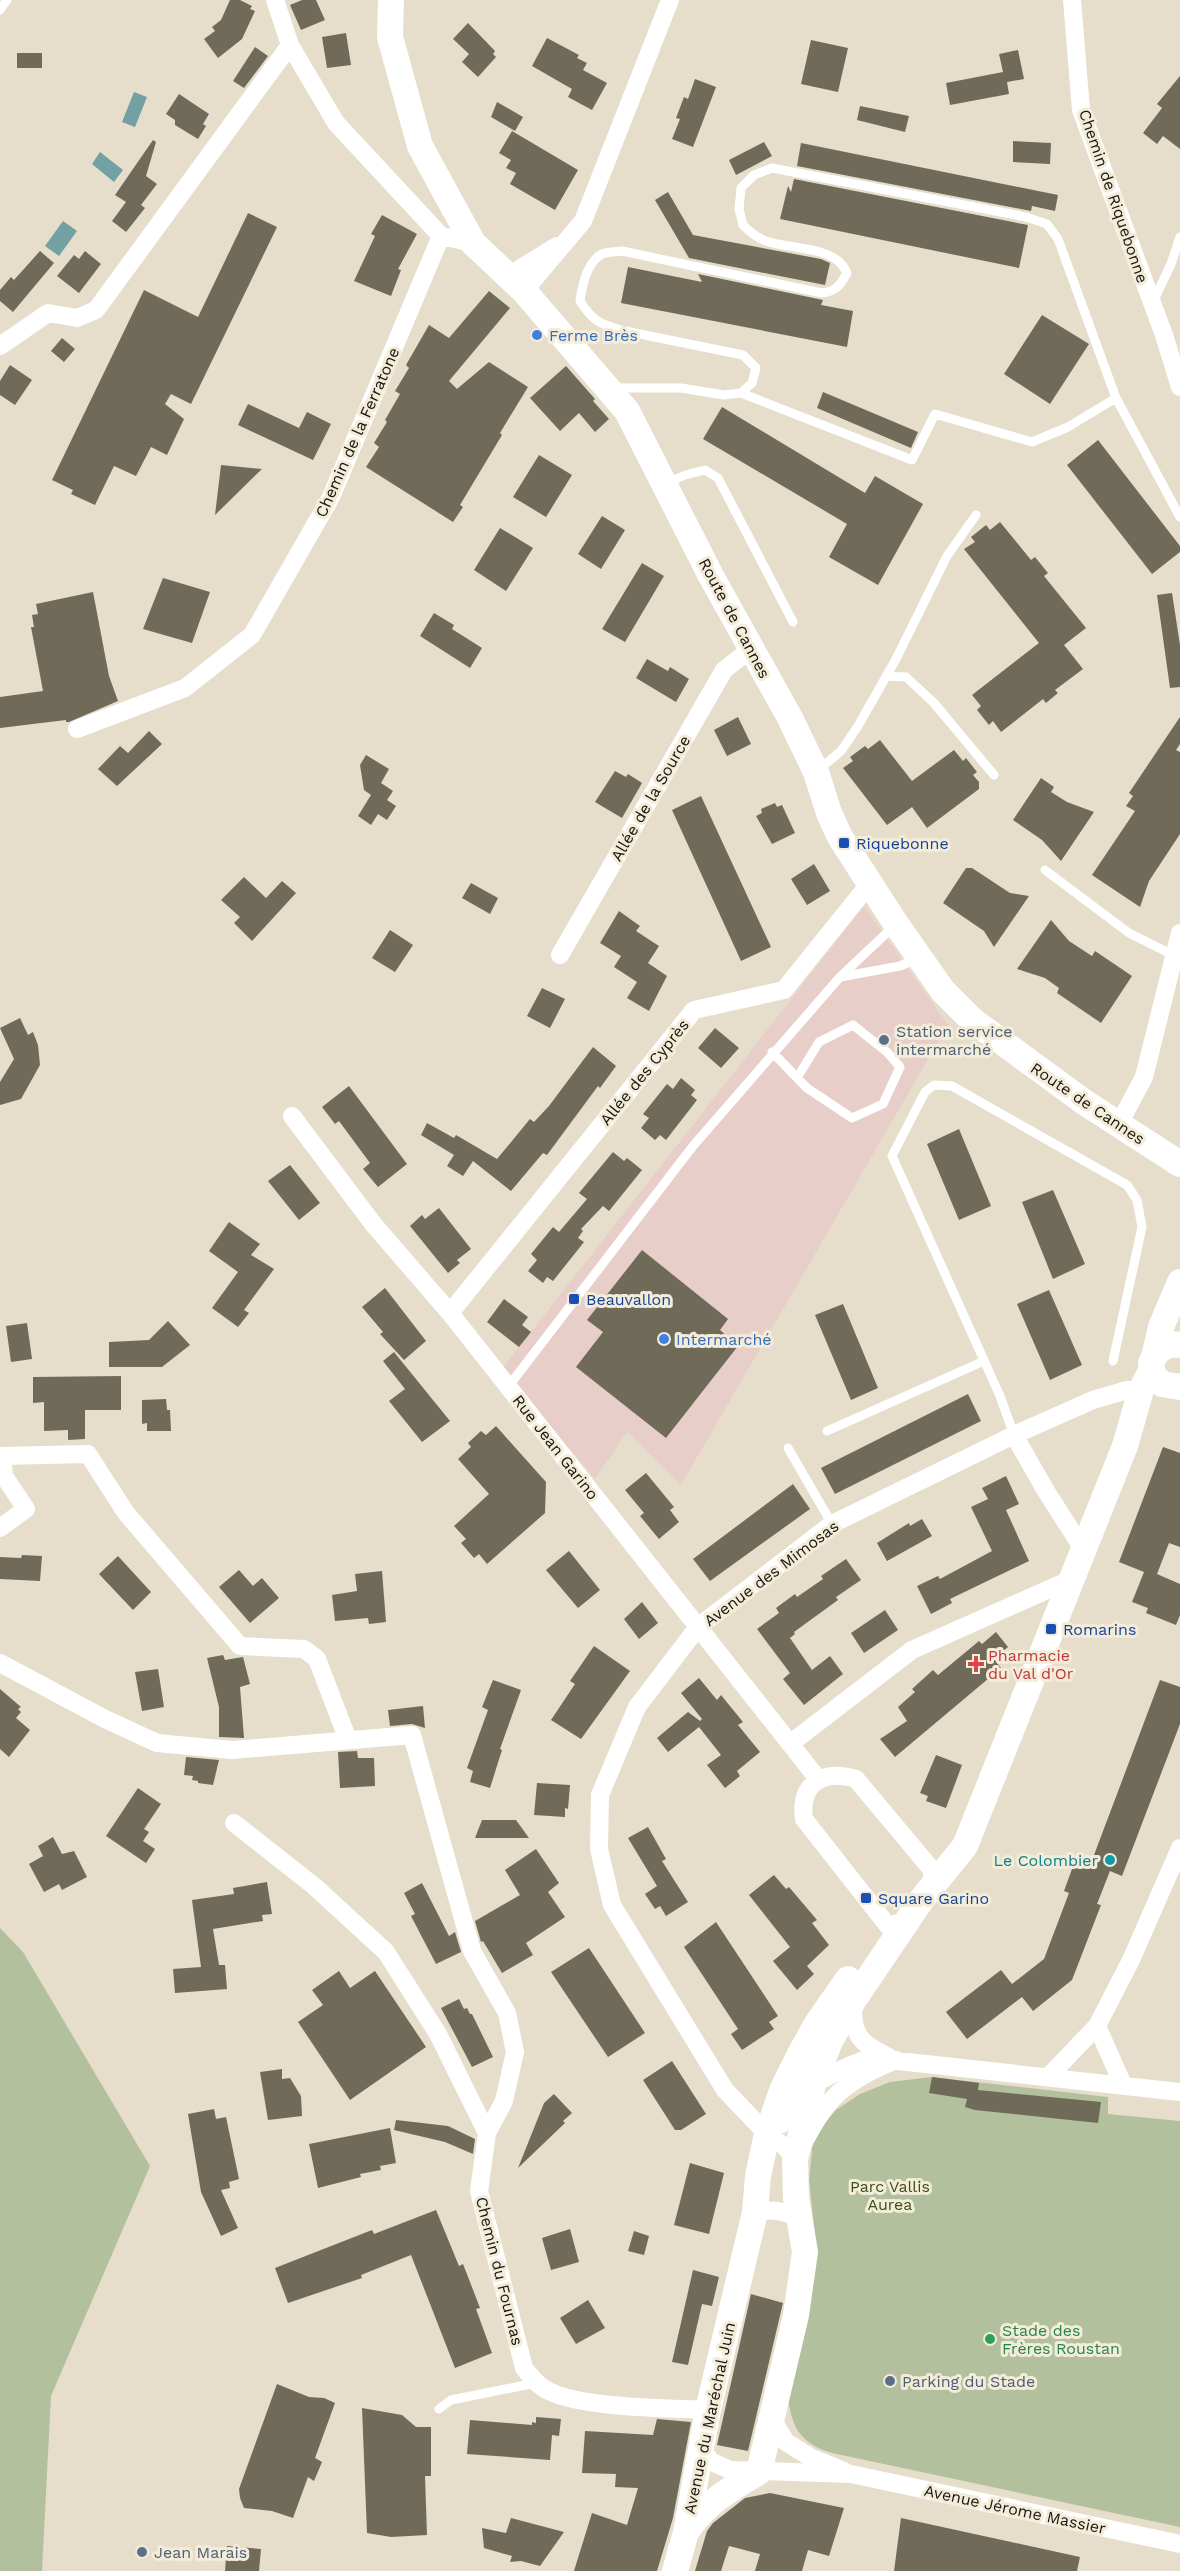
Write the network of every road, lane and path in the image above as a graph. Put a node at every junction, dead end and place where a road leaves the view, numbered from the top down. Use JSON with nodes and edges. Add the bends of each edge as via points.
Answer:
{"nodes":[{"id":1,"x":7,"y":0,"type":"edge"},
{"id":2,"x":275,"y":0,"type":"edge"},
{"id":3,"x":391,"y":0,"type":"edge"},
{"id":4,"x":670,"y":0,"type":"edge"},
{"id":5,"x":1072,"y":0,"type":"edge"},
{"id":6,"x":0,"y":10,"type":"edge"},
{"id":7,"x":290,"y":45,"type":"junction"},
{"id":8,"x":441,"y":236,"type":"junction"},
{"id":9,"x":1180,"y":237,"type":"edge"},
{"id":10,"x":473,"y":243,"type":"junction"},
{"id":11,"x":518,"y":285,"type":"junction"},
{"id":12,"x":1152,"y":304,"type":"junction"},
{"id":13,"x":0,"y":346,"type":"edge"},
{"id":14,"x":1174,"y":352,"type":"edge"},
{"id":15,"x":1180,"y":387,"type":"edge"},
{"id":16,"x":608,"y":388,"type":"junction"},
{"id":17,"x":741,"y":393,"type":"junction"},
{"id":18,"x":1116,"y":398,"type":"junction"},
{"id":19,"x":664,"y":484,"type":"junction"},
{"id":20,"x":976,"y":515,"type":"dead end"},
{"id":21,"x":1180,"y":517,"type":"edge"},
{"id":22,"x":794,"y":622,"type":"dead end"},
{"id":23,"x":751,"y":649,"type":"junction"},
{"id":24,"x":886,"y":676,"type":"junction"},
{"id":25,"x":77,"y":729,"type":"dead end"},
{"id":26,"x":816,"y":772,"type":"junction"},
{"id":27,"x":994,"y":775,"type":"dead end"},
{"id":28,"x":1045,"y":870,"type":"dead end"},
{"id":29,"x":870,"y":883,"type":"junction"},
{"id":30,"x":896,"y":924,"type":"junction"},
{"id":31,"x":1180,"y":933,"type":"edge"},
{"id":32,"x":560,"y":955,"type":"dead end"},
{"id":33,"x":1173,"y":955,"type":"junction"},
{"id":34,"x":919,"y":958,"type":"junction"},
{"id":35,"x":840,"y":976,"type":"junction"},
{"id":36,"x":772,"y":1052,"type":"junction"},
{"id":37,"x":798,"y":1078,"type":"junction"},
{"id":38,"x":292,"y":1116,"type":"dead end"},
{"id":39,"x":1119,"y":1124,"type":"junction"},
{"id":40,"x":1180,"y":1164,"type":"edge"},
{"id":41,"x":1180,"y":1282,"type":"edge"},
{"id":42,"x":450,"y":1313,"type":"junction"},
{"id":43,"x":1180,"y":1345,"type":"edge"},
{"id":44,"x":984,"y":1361,"type":"junction"},
{"id":45,"x":1113,"y":1361,"type":"dead end"},
{"id":46,"x":1150,"y":1371,"type":"junction"},
{"id":47,"x":508,"y":1387,"type":"junction"},
{"id":48,"x":1180,"y":1387,"type":"edge"},
{"id":49,"x":827,"y":1431,"type":"dead end"},
{"id":50,"x":1014,"y":1435,"type":"junction"},
{"id":51,"x":1125,"y":1446,"type":"junction"},
{"id":52,"x":788,"y":1448,"type":"dead end"},
{"id":53,"x":832,"y":1524,"type":"junction"},
{"id":54,"x":0,"y":1528,"type":"edge"},
{"id":55,"x":1083,"y":1549,"type":"junction"},
{"id":56,"x":1072,"y":1579,"type":"junction"},
{"id":57,"x":698,"y":1628,"type":"junction"},
{"id":58,"x":0,"y":1663,"type":"edge"},
{"id":59,"x":348,"y":1740,"type":"junction"},
{"id":60,"x":791,"y":1743,"type":"junction"},
{"id":61,"x":818,"y":1779,"type":"junction"},
{"id":62,"x":234,"y":1823,"type":"dead end"},
{"id":63,"x":1180,"y":1848,"type":"edge"},
{"id":64,"x":932,"y":1878,"type":"junction"},
{"id":65,"x":898,"y":1923,"type":"junction"},
{"id":66,"x":856,"y":1967,"type":"junction"},
{"id":67,"x":853,"y":2001,"type":"junction"},
{"id":68,"x":1097,"y":2026,"type":"junction"},
{"id":69,"x":830,"y":2041,"type":"junction"},
{"id":70,"x":896,"y":2060,"type":"junction"},
{"id":71,"x":863,"y":2066,"type":"junction"},
{"id":72,"x":1049,"y":2076,"type":"junction"},
{"id":73,"x":813,"y":2085,"type":"junction"},
{"id":74,"x":1123,"y":2085,"type":"junction"},
{"id":75,"x":1180,"y":2092,"type":"edge"},
{"id":76,"x":487,"y":2133,"type":"junction"},
{"id":77,"x":771,"y":2137,"type":"junction"},
{"id":78,"x":795,"y":2159,"type":"junction"},
{"id":79,"x":755,"y":2212,"type":"junction"},
{"id":80,"x":799,"y":2219,"type":"junction"},
{"id":81,"x":536,"y":2383,"type":"junction"},
{"id":82,"x":440,"y":2409,"type":"dead end"},
{"id":83,"x":708,"y":2410,"type":"junction"},
{"id":84,"x":772,"y":2419,"type":"junction"},
{"id":85,"x":702,"y":2443,"type":"junction"},
{"id":86,"x":759,"y":2472,"type":"junction"},
{"id":87,"x":851,"y":2474,"type":"junction"},
{"id":88,"x":686,"y":2532,"type":"junction"},
{"id":89,"x":1180,"y":2544,"type":"edge"},
{"id":90,"x":675,"y":2571,"type":"edge"}],
"edges":[{"from":1,"to":6,"type":"lane"},
{"from":2,"to":7,"type":"street"},
{"from":3,"to":10,"type":"main road","name":"Route de Cannes","via":[[390,37],[420,146]]},
{"from":4,"to":11,"type":"street","via":[[583,221],[569,239],[521,268]]},
{"from":5,"to":12,"type":"street","name":"Chemin de Riquebonne","via":[[1081,110]]},
{"from":7,"to":8,"type":"street","via":[[336,123]]},
{"from":7,"to":13,"type":"street","via":[[96,310],[76,318],[48,313]]},
{"from":8,"to":10,"type":"street"},
{"from":8,"to":25,"type":"street","name":"Chemin de la Ferratone","via":[[331,496],[252,635],[184,688]]},
{"from":9,"to":12,"type":"lane"},
{"from":10,"to":11,"type":"main road","name":"Route de Cannes"},
{"from":11,"to":16,"type":"main road","name":"Route de Cannes"},
{"from":12,"to":14,"type":"street","name":"Chemin de Riquebonne"},
{"from":14,"to":15,"type":"street","name":"Chemin de Riquebonne"},
{"from":16,"to":17,"type":"lane"},
{"from":16,"to":19,"type":"main road","name":"Route de Cannes","via":[[627,411]]},
{"from":17,"to":18,"type":"lane","via":[[912,460],[935,414],[1032,442],[1068,427]]},
{"from":17,"to":18,"type":"lane","via":[[752,383],[756,368],[743,355],[606,326],[590,317],[580,301],[582,286],[602,254],[622,251],[811,291],[834,291],[847,273],[833,256],[765,241],[742,225],[741,188],[754,174],[772,168],[1047,224],[1058,239]]},
{"from":18,"to":21,"type":"lane"},
{"from":19,"to":22,"type":"lane","via":[[705,470],[718,478]]},
{"from":19,"to":23,"type":"main road","name":"Route de Cannes"},
{"from":20,"to":24,"type":"lane","via":[[947,556]]},
{"from":23,"to":26,"type":"main road","name":"Route de Cannes"},
{"from":23,"to":32,"type":"street","name":"Allée de la Source","via":[[724,670]]},
{"from":24,"to":26,"type":"lane","via":[[841,751]]},
{"from":24,"to":27,"type":"lane","via":[[906,677]]},
{"from":26,"to":29,"type":"main road","name":"Route de Cannes","via":[[840,837]]},
{"from":28,"to":33,"type":"lane","via":[[1129,933]]},
{"from":29,"to":30,"type":"main road","name":"Route de Cannes"},
{"from":29,"to":42,"type":"street","name":"Allée des Cyprès","via":[[784,990],[694,1010]]},
{"from":30,"to":34,"type":"main road","name":"Route de Cannes"},
{"from":30,"to":35,"type":"lane"},
{"from":31,"to":33,"type":"street"},
{"from":33,"to":39,"type":"street","via":[[1144,1077]]},
{"from":34,"to":35,"type":"lane","via":[[900,966]]},
{"from":34,"to":39,"type":"main road","name":"Route de Cannes","via":[[943,991],[972,1020]]},
{"from":35,"to":36,"type":"lane"},
{"from":36,"to":37,"type":"lane"},
{"from":36,"to":47,"type":"lane","via":[[664,1181]]},
{"from":37,"to":37,"type":"lane","via":[[852,1118],[883,1104],[900,1067],[853,1025],[819,1042]]},
{"from":38,"to":42,"type":"street","name":"Rue Jean Garino","via":[[374,1225]]},
{"from":39,"to":40,"type":"main road","name":"Route de Cannes"},
{"from":41,"to":46,"type":"main road","name":"Avenue du Maréchal Juin","via":[[1161,1326]]},
{"from":42,"to":47,"type":"street","name":"Rue Jean Garino"},
{"from":43,"to":46,"type":"main road","via":[[1167,1345]]},
{"from":44,"to":45,"type":"lane","via":[[892,1156],[924,1092],[934,1085],[952,1086],[1127,1185],[1137,1200],[1142,1227]]},
{"from":44,"to":49,"type":"lane"},
{"from":44,"to":50,"type":"lane"},
{"from":46,"to":48,"type":"main road","via":[[1161,1384]]},
{"from":46,"to":50,"type":"street","name":"Avenue des Mimosas","via":[[1127,1390],[1093,1400]]},
{"from":46,"to":51,"type":"main road","name":"Avenue du Maréchal Juin"},
{"from":47,"to":57,"type":"street","name":"Rue Jean Garino"},
{"from":48,"to":51,"type":"main road","name":"Avenue du Maréchal Juin","via":[[1161,1398]]},
{"from":50,"to":53,"type":"street","name":"Avenue des Mimosas"},
{"from":50,"to":55,"type":"street"},
{"from":51,"to":55,"type":"main road","name":"Avenue du Maréchal Juin"},
{"from":52,"to":53,"type":"lane"},
{"from":53,"to":57,"type":"street","name":"Avenue des Mimosas"},
{"from":54,"to":59,"type":"street","via":[[26,1509],[4,1476],[2,1456],[88,1454],[126,1513],[240,1647],[304,1649],[317,1659]]},
{"from":55,"to":56,"type":"main road","name":"Avenue du Maréchal Juin"},
{"from":56,"to":60,"type":"street","via":[[912,1650]]},
{"from":56,"to":64,"type":"main road","name":"Avenue du Maréchal Juin","via":[[982,1806]]},
{"from":57,"to":60,"type":"street","name":"Rue Jean Garino"},
{"from":57,"to":77,"type":"street","name":"Avenue des Mimosas","via":[[637,1707],[600,1795],[599,1849],[612,1905],[725,2090]]},
{"from":58,"to":59,"type":"street","via":[[157,1743],[232,1750]]},
{"from":59,"to":76,"type":"street","via":[[412,1735],[472,1951],[507,2013],[515,2052],[504,2101]]},
{"from":60,"to":61,"type":"street","name":"Rue Jean Garino"},
{"from":61,"to":64,"type":"street","via":[[838,1775],[856,1779]]},
{"from":61,"to":65,"type":"street","via":[[802,1804],[804,1819]]},
{"from":62,"to":76,"type":"street","via":[[315,1886],[386,1952],[438,2034]]},
{"from":63,"to":68,"type":"street"},
{"from":64,"to":65,"type":"main road","name":"Avenue du Maréchal Juin"},
{"from":65,"to":66,"type":"main road","name":"Avenue du Maréchal Juin"},
{"from":65,"to":67,"type":"main road","name":"Avenue du Maréchal Juin"},
{"from":66,"to":69,"type":"street","via":[[855,1977],[824,2026]]},
{"from":66,"to":77,"type":"main road","name":"Avenue du Maréchal Juin","via":[[800,2054],[783,2088]]},
{"from":67,"to":69,"type":"main road","name":"Avenue du Maréchal Juin"},
{"from":67,"to":70,"type":"street","via":[[853,2024],[862,2042]]},
{"from":68,"to":72,"type":"street"},
{"from":68,"to":74,"type":"street"},
{"from":69,"to":71,"type":"street"},
{"from":69,"to":73,"type":"main road","name":"Avenue du Maréchal Juin"},
{"from":70,"to":71,"type":"street"},
{"from":70,"to":72,"type":"street"},
{"from":71,"to":73,"type":"street"},
{"from":71,"to":78,"type":"street","via":[[816,2119]]},
{"from":72,"to":74,"type":"street"},
{"from":73,"to":77,"type":"street","name":"Avenue du Maréchal Juin","via":[[790,2104]]},
{"from":73,"to":78,"type":"main road","name":"Avenue du Maréchal Juin"},
{"from":74,"to":75,"type":"street"},
{"from":76,"to":81,"type":"street","name":"Chemin du Fournas","via":[[479,2191],[524,2368]]},
{"from":77,"to":78,"type":"street","name":"Avenue des Mimosas"},
{"from":77,"to":79,"type":"main road","name":"Avenue du Maréchal Juin","via":[[758,2176]]},
{"from":78,"to":80,"type":"main road","name":"Avenue du Maréchal Juin"},
{"from":79,"to":80,"type":"street","via":[[772,2209]]},
{"from":79,"to":83,"type":"main road","name":"Avenue du Maréchal Juin"},
{"from":80,"to":84,"type":"main road","name":"Avenue du Maréchal Juin","via":[[805,2252],[796,2315]]},
{"from":81,"to":82,"type":"lane","via":[[451,2400]]},
{"from":81,"to":83,"type":"street","via":[[552,2393],[590,2402]]},
{"from":83,"to":85,"type":"main road","name":"Avenue du Maréchal Juin"},
{"from":84,"to":86,"type":"main road","name":"Avenue du Maréchal Juin"},
{"from":84,"to":87,"type":"street","name":"Avenue Jérome Massier","via":[[786,2442]]},
{"from":85,"to":86,"type":"street","name":"Avenue Jérome Massier","via":[[712,2462],[730,2470]]},
{"from":85,"to":88,"type":"main road","name":"Avenue du Maréchal Juin"},
{"from":86,"to":87,"type":"street","name":"Avenue Jérome Massier"},
{"from":86,"to":88,"type":"main road","name":"Avenue du Maréchal Juin","via":[[700,2511]]},
{"from":87,"to":89,"type":"street","name":"Avenue Jérome Massier"},
{"from":88,"to":90,"type":"main road"}]}
